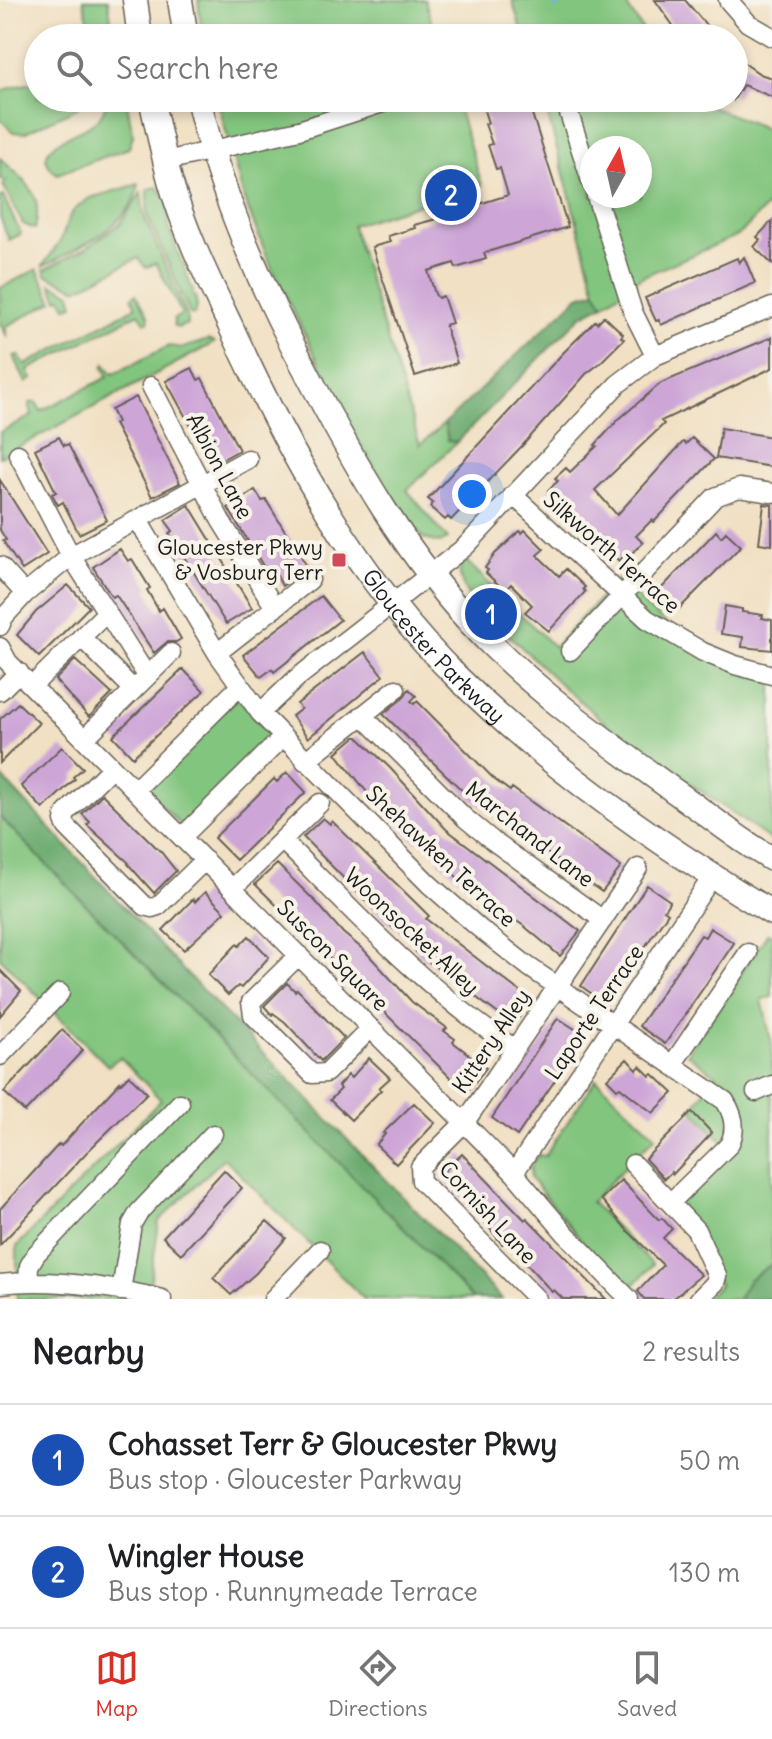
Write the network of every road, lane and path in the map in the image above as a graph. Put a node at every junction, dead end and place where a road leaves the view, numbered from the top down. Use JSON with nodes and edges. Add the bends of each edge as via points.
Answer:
{"nodes":[{"id":1,"x":135,"y":0,"type":"edge"},
{"id":2,"x":180,"y":0,"type":"edge"},
{"id":3,"x":728,"y":0,"type":"edge"},
{"id":4,"x":138,"y":24,"type":"edge"},
{"id":5,"x":184,"y":24,"type":"edge"},
{"id":6,"x":772,"y":37,"type":"edge"},
{"id":7,"x":154,"y":112,"type":"edge"},
{"id":8,"x":201,"y":112,"type":"edge"},
{"id":9,"x":355,"y":112,"type":"edge"},
{"id":10,"x":569,"y":112,"type":"edge"},
{"id":11,"x":580,"y":147,"type":"edge"},
{"id":12,"x":210,"y":149,"type":"junction"},
{"id":13,"x":166,"y":161,"type":"junction"},
{"id":14,"x":600,"y":208,"type":"edge"},
{"id":15,"x":772,"y":307,"type":"edge"},
{"id":16,"x":655,"y":356,"type":"junction"},
{"id":17,"x":151,"y":386,"type":"dead end"},
{"id":18,"x":18,"y":454,"type":"dead end"},
{"id":19,"x":248,"y":459,"type":"dead end"},
{"id":20,"x":201,"y":484,"type":"junction"},
{"id":21,"x":772,"y":493,"type":"edge"},
{"id":22,"x":513,"y":495,"type":"junction"},
{"id":23,"x":138,"y":520,"type":"junction"},
{"id":24,"x":71,"y":556,"type":"junction"},
{"id":25,"x":0,"y":566,"type":"edge"},
{"id":26,"x":429,"y":573,"type":"junction"},
{"id":27,"x":310,"y":580,"type":"dead end"},
{"id":28,"x":25,"y":594,"type":"junction"},
{"id":29,"x":623,"y":595,"type":"junction"},
{"id":30,"x":392,"y":603,"type":"junction"},
{"id":31,"x":275,"y":608,"type":"junction"},
{"id":32,"x":107,"y":612,"type":"junction"},
{"id":33,"x":0,"y":626,"type":"edge"},
{"id":34,"x":81,"y":637,"type":"junction"},
{"id":35,"x":0,"y":647,"type":"edge"},
{"id":36,"x":570,"y":651,"type":"dead end"},
{"id":37,"x":171,"y":653,"type":"dead end"},
{"id":38,"x":217,"y":653,"type":"junction"},
{"id":39,"x":772,"y":675,"type":"edge"},
{"id":40,"x":25,"y":679,"type":"junction"},
{"id":41,"x":141,"y":683,"type":"junction"},
{"id":42,"x":239,"y":687,"type":"junction"},
{"id":43,"x":396,"y":689,"type":"dead end"},
{"id":44,"x":0,"y":691,"type":"edge"},
{"id":45,"x":260,"y":713,"type":"junction"},
{"id":46,"x":362,"y":715,"type":"junction"},
{"id":47,"x":282,"y":738,"type":"junction"},
{"id":48,"x":84,"y":739,"type":"junction"},
{"id":49,"x":305,"y":761,"type":"junction"},
{"id":50,"x":112,"y":767,"type":"junction"},
{"id":51,"x":135,"y":790,"type":"junction"},
{"id":52,"x":320,"y":803,"type":"dead end"},
{"id":53,"x":182,"y":837,"type":"junction"},
{"id":54,"x":282,"y":840,"type":"junction"},
{"id":55,"x":772,"y":859,"type":"edge"},
{"id":56,"x":205,"y":860,"type":"junction"},
{"id":57,"x":638,"y":868,"type":"dead end"},
{"id":58,"x":712,"y":877,"type":"junction"},
{"id":59,"x":233,"y":888,"type":"junction"},
{"id":60,"x":772,"y":913,"type":"edge"},
{"id":61,"x":603,"y":920,"type":"junction"},
{"id":62,"x":748,"y":953,"type":"dead end"},
{"id":63,"x":299,"y":955,"type":"junction"},
{"id":64,"x":557,"y":987,"type":"junction"},
{"id":65,"x":60,"y":993,"type":"dead end"},
{"id":66,"x":615,"y":1026,"type":"junction"},
{"id":67,"x":371,"y":1028,"type":"junction"},
{"id":68,"x":515,"y":1049,"type":"junction"},
{"id":69,"x":0,"y":1056,"type":"edge"},
{"id":70,"x":672,"y":1065,"type":"junction"},
{"id":71,"x":180,"y":1103,"type":"dead end"},
{"id":72,"x":465,"y":1122,"type":"junction"},
{"id":73,"x":213,"y":1134,"type":"dead end"},
{"id":74,"x":633,"y":1164,"type":"dead end"},
{"id":75,"x":514,"y":1173,"type":"junction"},
{"id":76,"x":670,"y":1203,"type":"junction"},
{"id":77,"x":320,"y":1250,"type":"dead end"},
{"id":78,"x":28,"y":1282,"type":"junction"},
{"id":79,"x":0,"y":1284,"type":"edge"},
{"id":80,"x":121,"y":1291,"type":"junction"},
{"id":81,"x":162,"y":1299,"type":"edge"},
{"id":82,"x":273,"y":1299,"type":"edge"},
{"id":83,"x":537,"y":1299,"type":"edge"},
{"id":84,"x":629,"y":1299,"type":"edge"},
{"id":85,"x":699,"y":1299,"type":"edge"}],
"edges":[{"from":1,"to":4,"type":"main road"},
{"from":2,"to":5,"type":"main road"},
{"from":3,"to":6,"type":"street","via":[[748,23]]},
{"from":7,"to":13,"type":"main road","name":"Gloucester Parkway"},
{"from":8,"to":12,"type":"main road","name":"Gloucester Parkway"},
{"from":9,"to":12,"type":"street"},
{"from":10,"to":11,"type":"street"},
{"from":12,"to":13,"type":"street"},
{"from":12,"to":26,"type":"main road","name":"Gloucester Parkway","via":[[246,251],[290,341],[377,501]]},
{"from":13,"to":30,"type":"main road","name":"Gloucester Parkway","via":[[209,282],[253,375],[311,482]]},
{"from":14,"to":16,"type":"street","via":[[633,312]]},
{"from":15,"to":16,"type":"street"},
{"from":16,"to":22,"type":"street","via":[[605,397]]},
{"from":17,"to":20,"type":"street","name":"Albion Lane"},
{"from":18,"to":24,"type":"street"},
{"from":19,"to":20,"type":"street"},
{"from":20,"to":23,"type":"street"},
{"from":20,"to":31,"type":"street","name":"Albion Lane"},
{"from":21,"to":29,"type":"street","via":[[739,488],[715,497]]},
{"from":22,"to":26,"type":"street","via":[[465,547]]},
{"from":22,"to":29,"type":"street","name":"Silkworth Terrace"},
{"from":23,"to":24,"type":"street"},
{"from":23,"to":38,"type":"street","name":"Shehawken Terrace"},
{"from":24,"to":28,"type":"street"},
{"from":24,"to":32,"type":"street"},
{"from":25,"to":28,"type":"street"},
{"from":26,"to":30,"type":"street"},
{"from":26,"to":55,"type":"main road","name":"Gloucester Parkway","via":[[484,637],[558,705]]},
{"from":27,"to":31,"type":"street"},
{"from":28,"to":33,"type":"street"},
{"from":29,"to":36,"type":"street"},
{"from":29,"to":39,"type":"street","name":"Silkworth Terrace","via":[[647,619],[683,642]]},
{"from":30,"to":45,"type":"street"},
{"from":30,"to":58,"type":"main road","name":"Gloucester Parkway","via":[[457,678],[512,728]]},
{"from":31,"to":38,"type":"street"},
{"from":32,"to":34,"type":"street"},
{"from":32,"to":41,"type":"street"},
{"from":34,"to":40,"type":"street"},
{"from":34,"to":41,"type":"street"},
{"from":35,"to":40,"type":"street","name":"Suscon Square"},
{"from":37,"to":41,"type":"street"},
{"from":38,"to":42,"type":"street","name":"Shehawken Terrace"},
{"from":40,"to":44,"type":"street"},
{"from":40,"to":48,"type":"street","name":"Suscon Square"},
{"from":41,"to":48,"type":"street"},
{"from":42,"to":45,"type":"street","name":"Shehawken Terrace"},
{"from":42,"to":51,"type":"street"},
{"from":43,"to":46,"type":"street"},
{"from":45,"to":47,"type":"street","name":"Shehawken Terrace"},
{"from":46,"to":49,"type":"street"},
{"from":46,"to":61,"type":"street","name":"Marchand Lane","via":[[465,818]]},
{"from":47,"to":49,"type":"street","name":"Shehawken Terrace"},
{"from":47,"to":53,"type":"street"},
{"from":48,"to":50,"type":"street","name":"Suscon Square"},
{"from":49,"to":64,"type":"street","name":"Shehawken Terrace","via":[[439,893]]},
{"from":50,"to":51,"type":"street","name":"Suscon Square"},
{"from":50,"to":56,"type":"street","via":[[64,821],[145,906],[158,906]]},
{"from":51,"to":53,"type":"street","name":"Suscon Square"},
{"from":52,"to":54,"type":"street"},
{"from":53,"to":56,"type":"street","name":"Suscon Square"},
{"from":54,"to":59,"type":"street"},
{"from":54,"to":68,"type":"street","name":"Woonsocket Alley","via":[[410,967]]},
{"from":56,"to":59,"type":"street","name":"Suscon Square"},
{"from":57,"to":61,"type":"street","name":"Marchand Lane"},
{"from":58,"to":60,"type":"main road","name":"Gloucester Parkway"},
{"from":58,"to":66,"type":"street","name":"Laporte Terrace"},
{"from":59,"to":63,"type":"street","name":"Suscon Square"},
{"from":61,"to":64,"type":"street","name":"Marchand Lane"},
{"from":62,"to":70,"type":"street"},
{"from":63,"to":67,"type":"street","name":"Suscon Square"},
{"from":63,"to":67,"type":"street","via":[[251,1002],[253,1015],[312,1074],[320,1075]]},
{"from":64,"to":66,"type":"street","name":"Shehawken Terrace"},
{"from":64,"to":68,"type":"street","name":"Kittery Alley"},
{"from":65,"to":69,"type":"street"},
{"from":66,"to":70,"type":"street","name":"Shehawken Terrace"},
{"from":66,"to":75,"type":"street","name":"Laporte Terrace"},
{"from":67,"to":72,"type":"street","name":"Suscon Square"},
{"from":68,"to":72,"type":"street","name":"Kittery Alley"},
{"from":70,"to":76,"type":"street","name":"Shehawken Terrace","via":[[725,1101],[735,1127],[729,1145]]},
{"from":71,"to":78,"type":"street","via":[[36,1254]]},
{"from":72,"to":75,"type":"street","name":"Suscon Square"},
{"from":72,"to":83,"type":"street","name":"Cornish Lane","via":[[420,1167],[421,1181]]},
{"from":73,"to":80,"type":"street","via":[[139,1212],[132,1224]]},
{"from":74,"to":76,"type":"street"},
{"from":75,"to":84,"type":"street","name":"Suscon Square"},
{"from":76,"to":85,"type":"street","via":[[696,1230],[716,1272],[715,1283]]},
{"from":77,"to":82,"type":"street"},
{"from":78,"to":79,"type":"street"},
{"from":78,"to":80,"type":"street"},
{"from":80,"to":81,"type":"street"}]}
